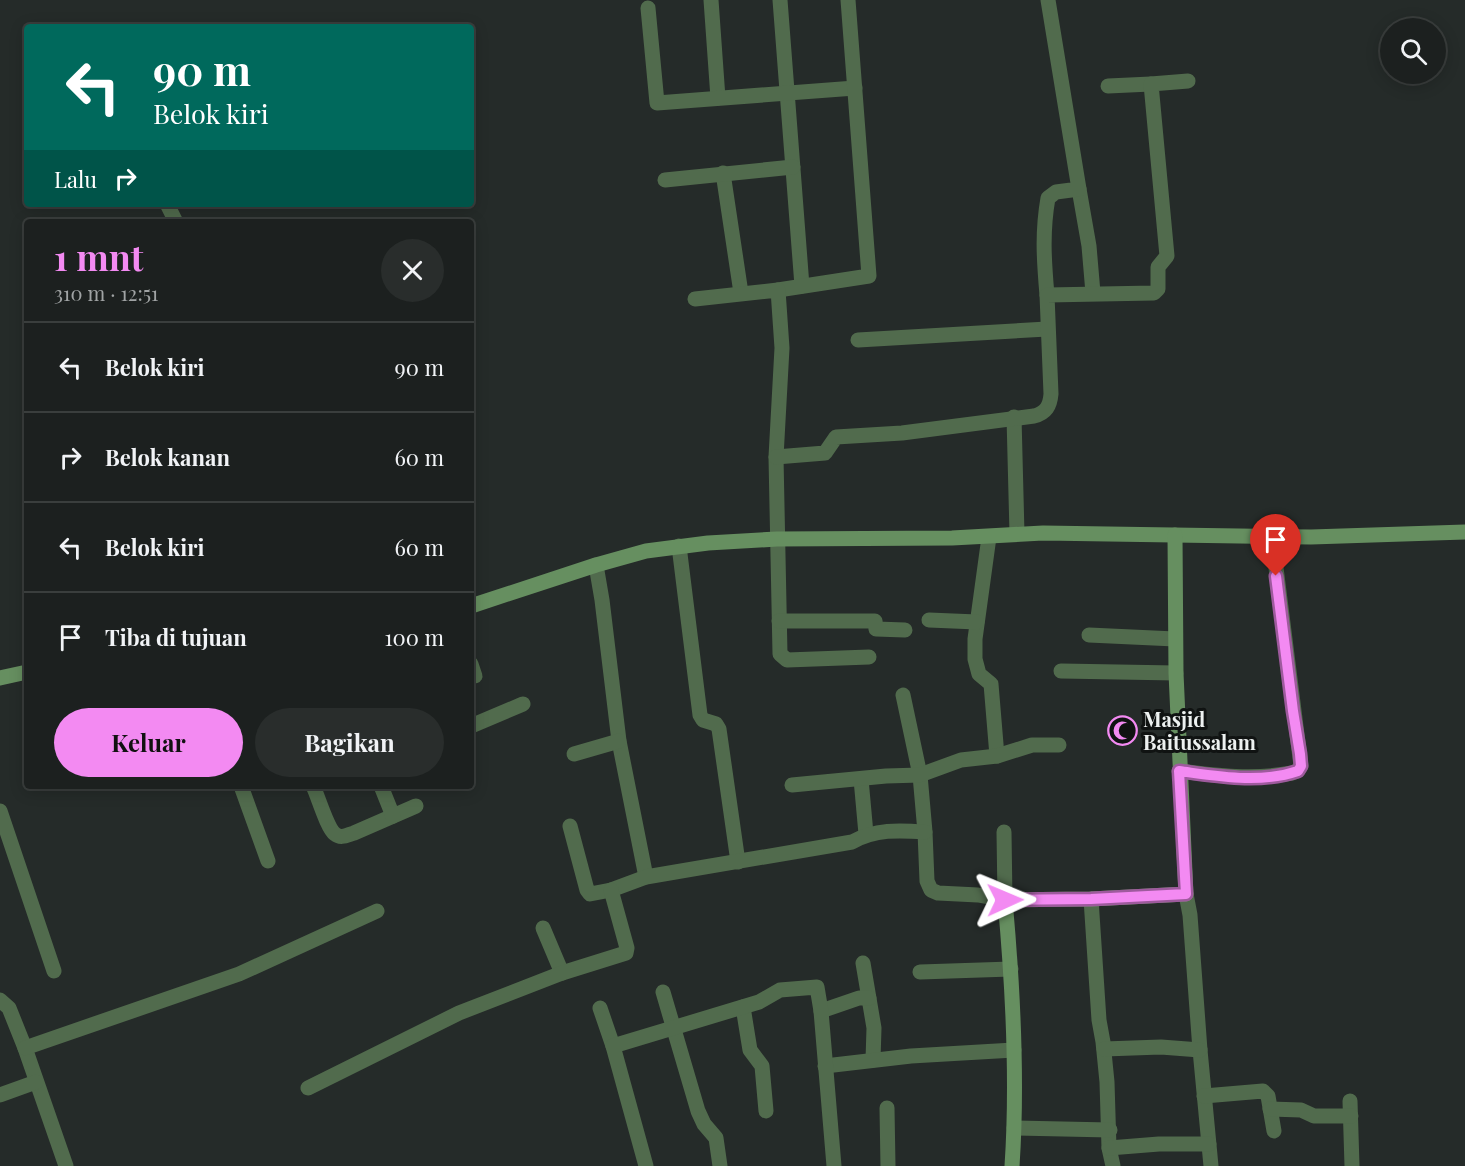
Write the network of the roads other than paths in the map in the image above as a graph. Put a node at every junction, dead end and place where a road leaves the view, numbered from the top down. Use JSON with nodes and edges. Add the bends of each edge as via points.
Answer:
{"nodes":[{"id":1,"x":711,"y":0,"type":"edge"},
{"id":2,"x":780,"y":0,"type":"edge"},
{"id":3,"x":848,"y":0,"type":"edge"},
{"id":4,"x":1048,"y":0,"type":"edge"},
{"id":5,"x":648,"y":8,"type":"dead end"},
{"id":6,"x":1188,"y":81,"type":"dead end"},
{"id":7,"x":1151,"y":84,"type":"junction"},
{"id":8,"x":1108,"y":86,"type":"dead end"},
{"id":9,"x":855,"y":88,"type":"junction"},
{"id":10,"x":787,"y":93,"type":"junction"},
{"id":11,"x":718,"y":98,"type":"junction"},
{"id":12,"x":793,"y":167,"type":"junction"},
{"id":13,"x":723,"y":173,"type":"junction"},
{"id":14,"x":665,"y":180,"type":"dead end"},
{"id":15,"x":1079,"y":189,"type":"junction"},
{"id":16,"x":802,"y":286,"type":"junction"},
{"id":17,"x":778,"y":290,"type":"junction"},
{"id":18,"x":741,"y":293,"type":"junction"},
{"id":19,"x":1093,"y":293,"type":"junction"},
{"id":20,"x":1047,"y":294,"type":"junction"},
{"id":21,"x":695,"y":299,"type":"dead end"},
{"id":22,"x":1047,"y":329,"type":"junction"},
{"id":23,"x":858,"y":340,"type":"dead end"},
{"id":24,"x":1014,"y":417,"type":"junction"},
{"id":25,"x":776,"y":457,"type":"junction"},
{"id":26,"x":1465,"y":532,"type":"edge"},
{"id":27,"x":1017,"y":534,"type":"junction"},
{"id":28,"x":1175,"y":535,"type":"junction"},
{"id":29,"x":1272,"y":536,"type":"junction"},
{"id":30,"x":989,"y":537,"type":"junction"},
{"id":31,"x":777,"y":539,"type":"junction"},
{"id":32,"x":679,"y":546,"type":"junction"},
{"id":33,"x":596,"y":565,"type":"junction"},
{"id":34,"x":474,"y":605,"type":"edge"},
{"id":35,"x":929,"y":620,"type":"dead end"},
{"id":36,"x":779,"y":621,"type":"junction"},
{"id":37,"x":977,"y":622,"type":"junction"},
{"id":38,"x":905,"y":630,"type":"dead end"},
{"id":39,"x":1089,"y":635,"type":"dead end"},
{"id":40,"x":1175,"y":639,"type":"junction"},
{"id":41,"x":868,"y":657,"type":"dead end"},
{"id":42,"x":1061,"y":671,"type":"dead end"},
{"id":43,"x":24,"y":673,"type":"edge"},
{"id":44,"x":1176,"y":673,"type":"junction"},
{"id":45,"x":0,"y":678,"type":"edge"},
{"id":46,"x":903,"y":696,"type":"dead end"},
{"id":47,"x":523,"y":704,"type":"dead end"},
{"id":48,"x":474,"y":725,"type":"edge"},
{"id":49,"x":619,"y":741,"type":"junction"},
{"id":50,"x":1059,"y":745,"type":"dead end"},
{"id":51,"x":574,"y":754,"type":"dead end"},
{"id":52,"x":997,"y":756,"type":"junction"},
{"id":53,"x":1179,"y":771,"type":"junction"},
{"id":54,"x":920,"y":775,"type":"junction"},
{"id":55,"x":861,"y":779,"type":"junction"},
{"id":56,"x":792,"y":785,"type":"dead end"},
{"id":57,"x":242,"y":789,"type":"edge"},
{"id":58,"x":314,"y":789,"type":"edge"},
{"id":59,"x":382,"y":789,"type":"edge"},
{"id":60,"x":416,"y":806,"type":"dead end"},
{"id":61,"x":0,"y":811,"type":"edge"},
{"id":62,"x":393,"y":816,"type":"junction"},
{"id":63,"x":570,"y":826,"type":"dead end"},
{"id":64,"x":925,"y":832,"type":"junction"},
{"id":65,"x":1005,"y":832,"type":"dead end"},
{"id":66,"x":867,"y":834,"type":"junction"},
{"id":67,"x":268,"y":861,"type":"dead end"},
{"id":68,"x":738,"y":862,"type":"junction"},
{"id":69,"x":646,"y":878,"type":"junction"},
{"id":70,"x":611,"y":890,"type":"junction"},
{"id":71,"x":1186,"y":894,"type":"junction"},
{"id":72,"x":1091,"y":899,"type":"junction"},
{"id":73,"x":1005,"y":900,"type":"junction"},
{"id":74,"x":377,"y":911,"type":"dead end"},
{"id":75,"x":543,"y":928,"type":"dead end"},
{"id":76,"x":863,"y":963,"type":"dead end"},
{"id":77,"x":1011,"y":969,"type":"junction"},
{"id":78,"x":54,"y":971,"type":"dead end"},
{"id":79,"x":920,"y":972,"type":"dead end"},
{"id":80,"x":562,"y":973,"type":"junction"},
{"id":81,"x":663,"y":992,"type":"dead end"},
{"id":82,"x":869,"y":998,"type":"junction"},
{"id":83,"x":0,"y":1000,"type":"edge"},
{"id":84,"x":743,"y":1007,"type":"junction"},
{"id":85,"x":600,"y":1008,"type":"dead end"},
{"id":86,"x":820,"y":1011,"type":"junction"},
{"id":87,"x":675,"y":1028,"type":"junction"},
{"id":88,"x":613,"y":1046,"type":"junction"},
{"id":89,"x":26,"y":1047,"type":"junction"},
{"id":90,"x":1104,"y":1049,"type":"junction"},
{"id":91,"x":1014,"y":1050,"type":"junction"},
{"id":92,"x":1200,"y":1050,"type":"junction"},
{"id":93,"x":873,"y":1060,"type":"junction"},
{"id":94,"x":825,"y":1066,"type":"junction"},
{"id":95,"x":36,"y":1082,"type":"junction"},
{"id":96,"x":308,"y":1088,"type":"dead end"},
{"id":97,"x":0,"y":1095,"type":"edge"},
{"id":98,"x":1204,"y":1096,"type":"junction"},
{"id":99,"x":887,"y":1108,"type":"dead end"},
{"id":100,"x":1270,"y":1108,"type":"junction"},
{"id":101,"x":766,"y":1111,"type":"dead end"},
{"id":102,"x":1014,"y":1128,"type":"junction"},
{"id":103,"x":1110,"y":1130,"type":"junction"},
{"id":104,"x":1274,"y":1131,"type":"dead end"},
{"id":105,"x":1209,"y":1144,"type":"junction"},
{"id":106,"x":1109,"y":1148,"type":"junction"},
{"id":107,"x":66,"y":1166,"type":"edge"},
{"id":108,"x":646,"y":1166,"type":"edge"},
{"id":109,"x":720,"y":1166,"type":"edge"},
{"id":110,"x":834,"y":1166,"type":"edge"},
{"id":111,"x":888,"y":1166,"type":"edge"},
{"id":112,"x":1012,"y":1166,"type":"edge"},
{"id":113,"x":1113,"y":1166,"type":"edge"},
{"id":114,"x":1211,"y":1166,"type":"edge"},
{"id":115,"x":1352,"y":1166,"type":"edge"}],
"edges":[{"from":1,"to":11,"type":"street"},
{"from":2,"to":10,"type":"street"},
{"from":3,"to":9,"type":"street"},
{"from":4,"to":15,"type":"street"},
{"from":5,"to":11,"type":"street","via":[[657,103]]},
{"from":6,"to":7,"type":"street"},
{"from":7,"to":8,"type":"street"},
{"from":7,"to":19,"type":"street","via":[[1167,256],[1158,267],[1158,289],[1154,293]]},
{"from":9,"to":10,"type":"street"},
{"from":9,"to":16,"type":"street","via":[[869,276]]},
{"from":10,"to":11,"type":"street"},
{"from":10,"to":12,"type":"street"},
{"from":12,"to":13,"type":"street"},
{"from":12,"to":16,"type":"street"},
{"from":13,"to":14,"type":"street"},
{"from":13,"to":18,"type":"street"},
{"from":15,"to":19,"type":"street"},
{"from":15,"to":20,"type":"street","via":[[1056,192],[1048,198],[1043,246]]},
{"from":16,"to":17,"type":"street"},
{"from":17,"to":18,"type":"street"},
{"from":17,"to":25,"type":"street","via":[[782,348]]},
{"from":18,"to":21,"type":"street"},
{"from":19,"to":20,"type":"street"},
{"from":20,"to":22,"type":"street"},
{"from":22,"to":23,"type":"street"},
{"from":22,"to":24,"type":"street","via":[[1050,402],[1040,414]]},
{"from":24,"to":25,"type":"street","via":[[902,433],[836,437],[825,453]]},
{"from":24,"to":27,"type":"street"},
{"from":25,"to":31,"type":"street"},
{"from":26,"to":29,"type":"street"},
{"from":27,"to":28,"type":"street"},
{"from":27,"to":30,"type":"street"},
{"from":28,"to":29,"type":"street"},
{"from":28,"to":40,"type":"street"},
{"from":29,"to":53,"type":"street","via":[[1300,769],[1257,778]]},
{"from":30,"to":31,"type":"street"},
{"from":30,"to":37,"type":"street"},
{"from":31,"to":32,"type":"street"},
{"from":31,"to":36,"type":"street"},
{"from":32,"to":33,"type":"street"},
{"from":32,"to":68,"type":"street","via":[[700,715],[719,729]]},
{"from":33,"to":34,"type":"street"},
{"from":33,"to":49,"type":"street"},
{"from":35,"to":37,"type":"street"},
{"from":36,"to":38,"type":"street","via":[[875,621],[876,629]]},
{"from":36,"to":41,"type":"street","via":[[780,654],[787,660]]},
{"from":37,"to":52,"type":"street","via":[[975,660],[979,674],[991,684]]},
{"from":39,"to":40,"type":"street"},
{"from":40,"to":44,"type":"street"},
{"from":42,"to":44,"type":"street"},
{"from":43,"to":45,"type":"street"},
{"from":44,"to":53,"type":"street"},
{"from":46,"to":54,"type":"street"},
{"from":47,"to":48,"type":"street"},
{"from":49,"to":51,"type":"street"},
{"from":49,"to":69,"type":"street"},
{"from":50,"to":52,"type":"street","via":[[1032,745]]},
{"from":52,"to":54,"type":"street","via":[[961,760]]},
{"from":53,"to":71,"type":"street"},
{"from":54,"to":55,"type":"street"},
{"from":54,"to":64,"type":"street"},
{"from":55,"to":56,"type":"street"},
{"from":55,"to":66,"type":"street"},
{"from":57,"to":67,"type":"street"},
{"from":58,"to":62,"type":"street","via":[[338,836]]},
{"from":59,"to":62,"type":"street"},
{"from":60,"to":62,"type":"street"},
{"from":61,"to":78,"type":"street"},
{"from":63,"to":70,"type":"street","via":[[588,893]]},
{"from":64,"to":66,"type":"street"},
{"from":64,"to":73,"type":"street","via":[[931,890]]},
{"from":65,"to":73,"type":"street"},
{"from":66,"to":68,"type":"street","via":[[852,842]]},
{"from":68,"to":69,"type":"street"},
{"from":69,"to":70,"type":"street"},
{"from":70,"to":80,"type":"street","via":[[626,953]]},
{"from":71,"to":72,"type":"street"},
{"from":71,"to":92,"type":"street"},
{"from":72,"to":73,"type":"street"},
{"from":72,"to":90,"type":"street"},
{"from":73,"to":77,"type":"street"},
{"from":74,"to":89,"type":"street","via":[[239,974]]},
{"from":75,"to":80,"type":"street"},
{"from":76,"to":82,"type":"street"},
{"from":77,"to":79,"type":"street"},
{"from":77,"to":91,"type":"street"},
{"from":80,"to":96,"type":"street","via":[[459,1012]]},
{"from":81,"to":87,"type":"street"},
{"from":82,"to":86,"type":"street"},
{"from":82,"to":93,"type":"street","via":[[874,1028]]},
{"from":83,"to":89,"type":"street","via":[[9,1008]]},
{"from":84,"to":86,"type":"street","via":[[780,990],[817,987]]},
{"from":84,"to":87,"type":"street"},
{"from":84,"to":101,"type":"street","via":[[750,1050],[762,1066]]},
{"from":85,"to":88,"type":"street"},
{"from":86,"to":94,"type":"street"},
{"from":87,"to":88,"type":"street"},
{"from":87,"to":109,"type":"street","via":[[698,1111],[716,1138]]},
{"from":88,"to":108,"type":"street"},
{"from":89,"to":95,"type":"street"},
{"from":90,"to":92,"type":"street"},
{"from":90,"to":103,"type":"street"},
{"from":91,"to":93,"type":"street"},
{"from":91,"to":102,"type":"street"},
{"from":92,"to":98,"type":"street"},
{"from":93,"to":94,"type":"street"},
{"from":94,"to":110,"type":"street"},
{"from":95,"to":97,"type":"street"},
{"from":95,"to":107,"type":"street"},
{"from":98,"to":100,"type":"street","via":[[1261,1091],[1268,1096]]},
{"from":98,"to":105,"type":"street"},
{"from":99,"to":111,"type":"street"},
{"from":100,"to":104,"type":"street"},
{"from":100,"to":115,"type":"street","via":[[1301,1110],[1314,1116],[1350,1108]]},
{"from":102,"to":103,"type":"street"},
{"from":102,"to":112,"type":"street"},
{"from":103,"to":106,"type":"street"},
{"from":105,"to":106,"type":"street"},
{"from":105,"to":114,"type":"street"},
{"from":106,"to":113,"type":"street"}]}
